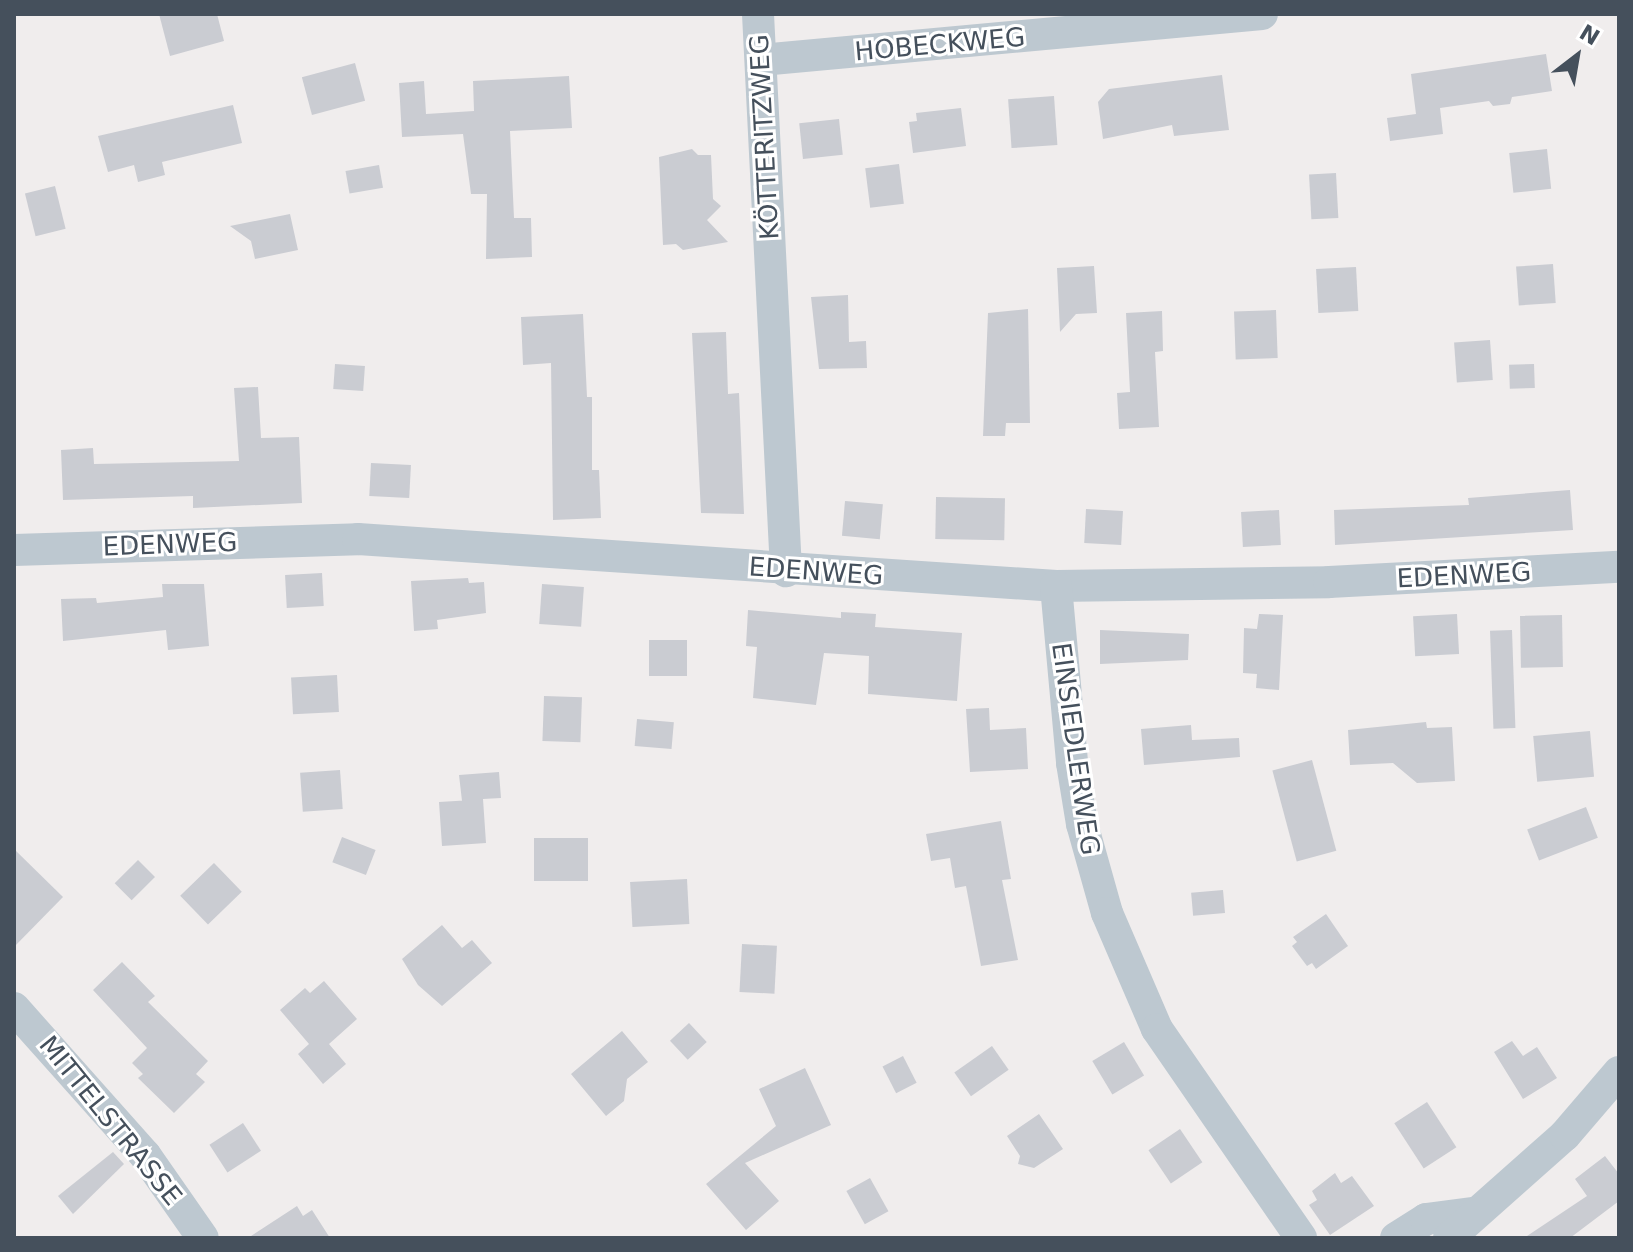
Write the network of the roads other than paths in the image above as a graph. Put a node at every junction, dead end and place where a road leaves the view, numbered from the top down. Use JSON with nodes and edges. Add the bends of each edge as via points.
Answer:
{"nodes":[{"id":1,"x":758,"y":14,"type":"edge"},
{"id":2,"x":1262,"y":14,"type":"edge"},
{"id":3,"x":761,"y":60,"type":"junction"},
{"id":4,"x":14,"y":550,"type":"edge"},
{"id":5,"x":1619,"y":567,"type":"edge"},
{"id":6,"x":786,"y":571,"type":"junction"},
{"id":7,"x":1056,"y":586,"type":"junction"},
{"id":8,"x":14,"y":1008,"type":"edge"},
{"id":9,"x":1619,"y":1072,"type":"edge"},
{"id":10,"x":1472,"y":1213,"type":"junction"},
{"id":11,"x":203,"y":1238,"type":"edge"},
{"id":12,"x":1301,"y":1238,"type":"edge"},
{"id":13,"x":1396,"y":1238,"type":"edge"},
{"id":14,"x":1449,"y":1238,"type":"edge"}],
"edges":[{"from":1,"to":3,"type":"street","name":"KÖTTERITZWEG"},
{"from":2,"to":3,"type":"street","name":"HOBECKWEG"},
{"from":3,"to":6,"type":"street","name":"KÖTTERITZWEG"},
{"from":4,"to":6,"type":"street","name":"EDENWEG","via":[[358,539]]},
{"from":5,"to":7,"type":"street","name":"EDENWEG","via":[[1329,582]]},
{"from":6,"to":7,"type":"street","name":"EDENWEG"},
{"from":7,"to":12,"type":"street","name":"EINSIEDLERWEG","via":[[1072,763],[1082,824],[1107,913],[1157,1029]]},
{"from":8,"to":11,"type":"street","name":"MITTELSTRASSE","via":[[145,1155]]},
{"from":9,"to":10,"type":"street","via":[[1565,1135]]},
{"from":10,"to":13,"type":"street","via":[[1426,1219]]},
{"from":10,"to":14,"type":"street"}]}
